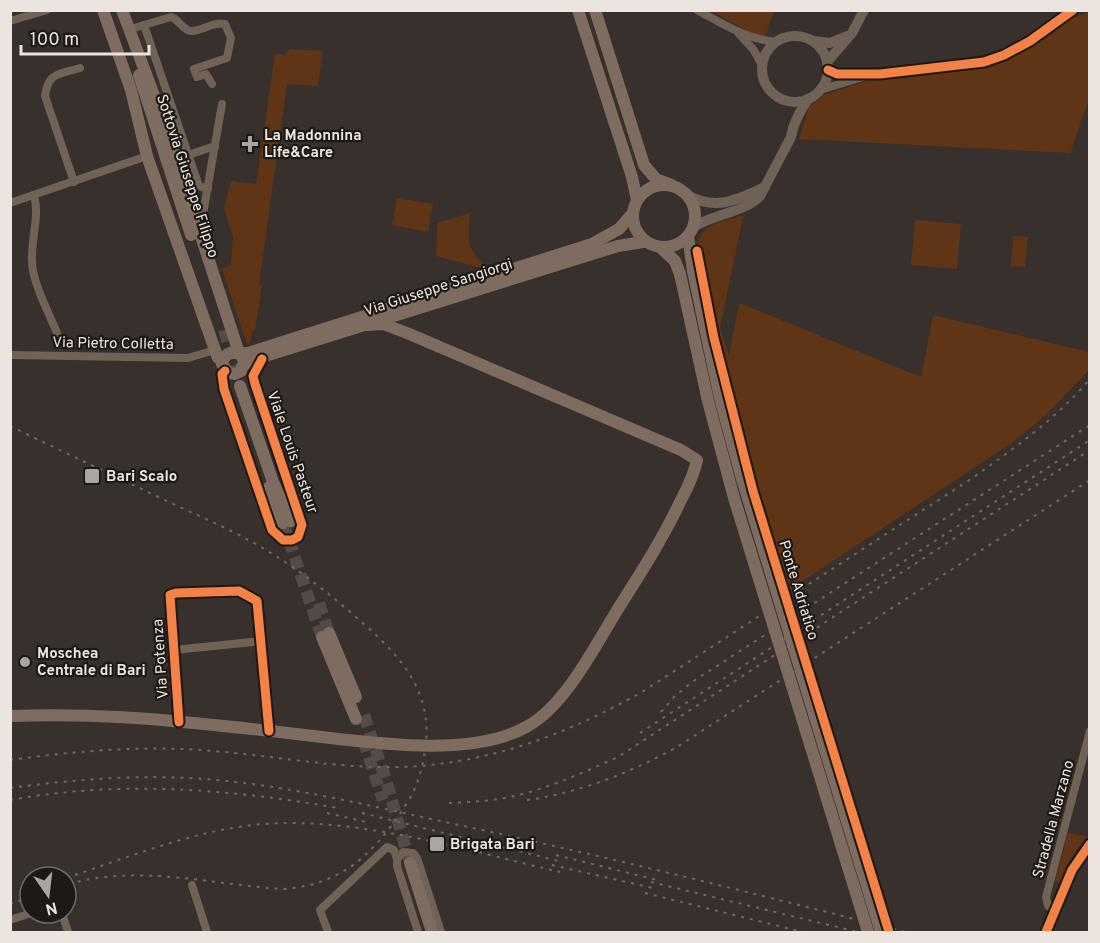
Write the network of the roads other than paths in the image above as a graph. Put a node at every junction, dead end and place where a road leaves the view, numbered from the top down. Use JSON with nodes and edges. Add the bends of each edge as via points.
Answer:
{"nodes":[{"id":1,"x":47,"y":10,"type":"edge"},
{"id":2,"x":103,"y":10,"type":"edge"},
{"id":3,"x":122,"y":10,"type":"edge"},
{"id":4,"x":578,"y":10,"type":"edge"},
{"id":5,"x":595,"y":10,"type":"edge"},
{"id":6,"x":697,"y":10,"type":"edge"},
{"id":7,"x":864,"y":10,"type":"edge"},
{"id":8,"x":1073,"y":10,"type":"edge"},
{"id":9,"x":10,"y":21,"type":"edge"},
{"id":10,"x":144,"y":25,"type":"junction"},
{"id":11,"x":128,"y":30,"type":"junction"},
{"id":12,"x":739,"y":33,"type":"junction"},
{"id":13,"x":852,"y":33,"type":"junction"},
{"id":14,"x":812,"y":41,"type":"junction"},
{"id":15,"x":776,"y":42,"type":"junction"},
{"id":16,"x":762,"y":65,"type":"junction"},
{"id":17,"x":828,"y":66,"type":"junction"},
{"id":18,"x":80,"y":68,"type":"dead end"},
{"id":19,"x":880,"y":74,"type":"junction"},
{"id":20,"x":212,"y":84,"type":"dead end"},
{"id":21,"x":130,"y":90,"type":"junction"},
{"id":22,"x":820,"y":90,"type":"junction"},
{"id":23,"x":808,"y":99,"type":"junction"},
{"id":24,"x":783,"y":100,"type":"junction"},
{"id":25,"x":222,"y":104,"type":"dead end"},
{"id":26,"x":792,"y":128,"type":"junction"},
{"id":27,"x":215,"y":146,"type":"junction"},
{"id":28,"x":188,"y":155,"type":"junction"},
{"id":29,"x":147,"y":156,"type":"junction"},
{"id":30,"x":74,"y":182,"type":"junction"},
{"id":31,"x":672,"y":185,"type":"junction"},
{"id":32,"x":765,"y":186,"type":"junction"},
{"id":33,"x":208,"y":189,"type":"junction"},
{"id":34,"x":34,"y":195,"type":"junction"},
{"id":35,"x":688,"y":196,"type":"junction"},
{"id":36,"x":637,"y":200,"type":"junction"},
{"id":37,"x":10,"y":203,"type":"edge"},
{"id":38,"x":633,"y":213,"type":"junction"},
{"id":39,"x":197,"y":225,"type":"junction"},
{"id":40,"x":692,"y":231,"type":"junction"},
{"id":41,"x":643,"y":242,"type":"junction"},
{"id":42,"x":660,"y":247,"type":"junction"},
{"id":43,"x":405,"y":313,"type":"junction"},
{"id":44,"x":368,"y":325,"type":"junction"},
{"id":45,"x":57,"y":333,"type":"dead end"},
{"id":46,"x":407,"y":333,"type":"junction"},
{"id":47,"x":10,"y":355,"type":"edge"},
{"id":48,"x":262,"y":358,"type":"junction"},
{"id":49,"x":221,"y":360,"type":"junction"},
{"id":50,"x":243,"y":362,"type":"junction"},
{"id":51,"x":285,"y":505,"type":"junction"},
{"id":52,"x":326,"y":635,"type":"tunnel mouth"},
{"id":53,"x":262,"y":641,"type":"junction"},
{"id":54,"x":174,"y":650,"type":"junction"},
{"id":55,"x":10,"y":716,"type":"edge"},
{"id":56,"x":360,"y":717,"type":"tunnel mouth"},
{"id":57,"x":179,"y":722,"type":"junction"},
{"id":58,"x":269,"y":730,"type":"junction"},
{"id":59,"x":1089,"y":731,"type":"edge"},
{"id":60,"x":1089,"y":844,"type":"edge"},
{"id":61,"x":403,"y":862,"type":"junction"},
{"id":62,"x":192,"y":885,"type":"dead end"},
{"id":63,"x":1056,"y":909,"type":"junction"},
{"id":64,"x":207,"y":933,"type":"edge"},
{"id":65,"x":327,"y":933,"type":"edge"},
{"id":66,"x":418,"y":933,"type":"edge"},
{"id":67,"x":425,"y":933,"type":"edge"},
{"id":68,"x":432,"y":933,"type":"edge"},
{"id":69,"x":441,"y":933,"type":"edge"},
{"id":70,"x":868,"y":933,"type":"edge"},
{"id":71,"x":881,"y":933,"type":"edge"},
{"id":72,"x":1046,"y":933,"type":"edge"}],
"edges":[{"from":1,"to":9,"type":"street"},
{"from":2,"to":21,"type":"main road","name":"Viale Louis Pasteur"},
{"from":3,"to":11,"type":"main road"},
{"from":4,"to":36,"type":"main road"},
{"from":5,"to":31,"type":"main road","via":[[639,155],[648,172]]},
{"from":6,"to":12,"type":"street"},
{"from":7,"to":13,"type":"street"},
{"from":8,"to":19,"type":"street","via":[[1030,41],[984,62]]},
{"from":10,"to":11,"type":"street"},
{"from":10,"to":20,"type":"street","via":[[171,17],[194,31],[225,24],[231,39],[227,58],[194,69],[197,77],[206,74]]},
{"from":10,"to":28,"type":"street"},
{"from":11,"to":21,"type":"main road","name":"Sottovia Giuseppe Filippo","via":[[151,116],[220,331]]},
{"from":11,"to":39,"type":"main road","via":[[164,122]]},
{"from":12,"to":15,"type":"street"},
{"from":12,"to":16,"type":"street"},
{"from":13,"to":14,"type":"street","via":[[830,43]]},
{"from":13,"to":17,"type":"street"},
{"from":14,"to":15,"type":"street","via":[[794,36]]},
{"from":14,"to":17,"type":"street"},
{"from":15,"to":16,"type":"street","via":[[766,52]]},
{"from":16,"to":24,"type":"street","via":[[769,90]]},
{"from":17,"to":19,"type":"street","via":[[837,74]]},
{"from":17,"to":22,"type":"street"},
{"from":18,"to":30,"type":"street","via":[[52,76],[46,84],[45,96]]},
{"from":19,"to":22,"type":"street"},
{"from":21,"to":29,"type":"main road","name":"Viale Louis Pasteur"},
{"from":22,"to":23,"type":"street"},
{"from":23,"to":24,"type":"street"},
{"from":23,"to":26,"type":"street"},
{"from":24,"to":26,"type":"street"},
{"from":25,"to":27,"type":"street"},
{"from":26,"to":32,"type":"street"},
{"from":27,"to":28,"type":"street"},
{"from":27,"to":33,"type":"street"},
{"from":28,"to":33,"type":"street","via":[[199,186]]},
{"from":29,"to":30,"type":"street"},
{"from":29,"to":49,"type":"main road","name":"Viale Louis Pasteur"},
{"from":30,"to":34,"type":"street"},
{"from":31,"to":35,"type":"main road"},
{"from":31,"to":36,"type":"main road","via":[[652,187]]},
{"from":32,"to":35,"type":"street","via":[[721,203]]},
{"from":32,"to":40,"type":"street","via":[[753,203],[708,218]]},
{"from":33,"to":39,"type":"street"},
{"from":34,"to":37,"type":"street"},
{"from":34,"to":45,"type":"street","via":[[37,206],[32,262]]},
{"from":35,"to":40,"type":"main road","via":[[695,215]]},
{"from":36,"to":38,"type":"main road"},
{"from":38,"to":41,"type":"main road","via":[[633,224]]},
{"from":38,"to":50,"type":"main road","name":"Via Giuseppe Sangiorgi","via":[[619,229],[592,244]]},
{"from":39,"to":50,"type":"main road"},
{"from":40,"to":42,"type":"main road","via":[[680,243]]},
{"from":40,"to":71,"type":"main road","name":"Ponte Adriatico","bridge":true,"via":[[693,271],[720,398]]},
{"from":41,"to":42,"type":"main road"},
{"from":41,"to":43,"type":"main road","name":"Via Giuseppe Sangiorgi","via":[[618,246]]},
{"from":42,"to":70,"type":"main road","bridge":true,"via":[[675,261],[680,273],[734,498]]},
{"from":43,"to":44,"type":"main road","name":"Via Giuseppe Sangiorgi"},
{"from":43,"to":46,"type":"main road"},
{"from":44,"to":46,"type":"main road","via":[[383,324]]},
{"from":44,"to":48,"type":"main road","name":"Via Giuseppe Sangiorgi"},
{"from":46,"to":58,"type":"main road","via":[[681,450],[697,460],[690,482],[648,560],[568,688],[529,726],[482,742],[441,744],[342,739]]},
{"from":47,"to":49,"type":"street","name":"Via Pietro Colletta"},
{"from":48,"to":49,"type":"street","name":"Viale Louis Pasteur","via":[[254,376],[255,384],[302,525],[298,537],[292,540],[283,540],[272,530],[225,389]]},
{"from":48,"to":50,"type":"main road","name":"Via Giuseppe Sangiorgi"},
{"from":49,"to":50,"type":"main road","via":[[230,353]]},
{"from":49,"to":50,"type":"main road","via":[[235,374]]},
{"from":50,"to":51,"type":"main road","via":[[244,381]]},
{"from":51,"to":51,"type":"main road","via":[[273,482],[236,387],[266,484],[287,522]]},
{"from":52,"to":56,"type":"main road"},
{"from":53,"to":54,"type":"street"},
{"from":53,"to":54,"type":"street","name":"Via Potenza","via":[[257,602],[238,591],[176,593],[170,595]]},
{"from":53,"to":58,"type":"street"},
{"from":54,"to":57,"type":"street","name":"Via Potenza"},
{"from":55,"to":57,"type":"main road","via":[[86,715]]},
{"from":57,"to":58,"type":"main road"},
{"from":59,"to":63,"type":"street","name":"Stradella Marzano","via":[[1046,897],[1048,906]]},
{"from":60,"to":63,"type":"main road","via":[[1072,870]]},
{"from":61,"to":65,"type":"street","via":[[387,847],[320,910]]},
{"from":61,"to":66,"type":"street","via":[[397,866]]},
{"from":61,"to":67,"type":"main road"},
{"from":61,"to":68,"type":"main road"},
{"from":61,"to":69,"type":"street","via":[[403,852],[417,858]]},
{"from":62,"to":64,"type":"street"},
{"from":63,"to":72,"type":"main road"}]}
